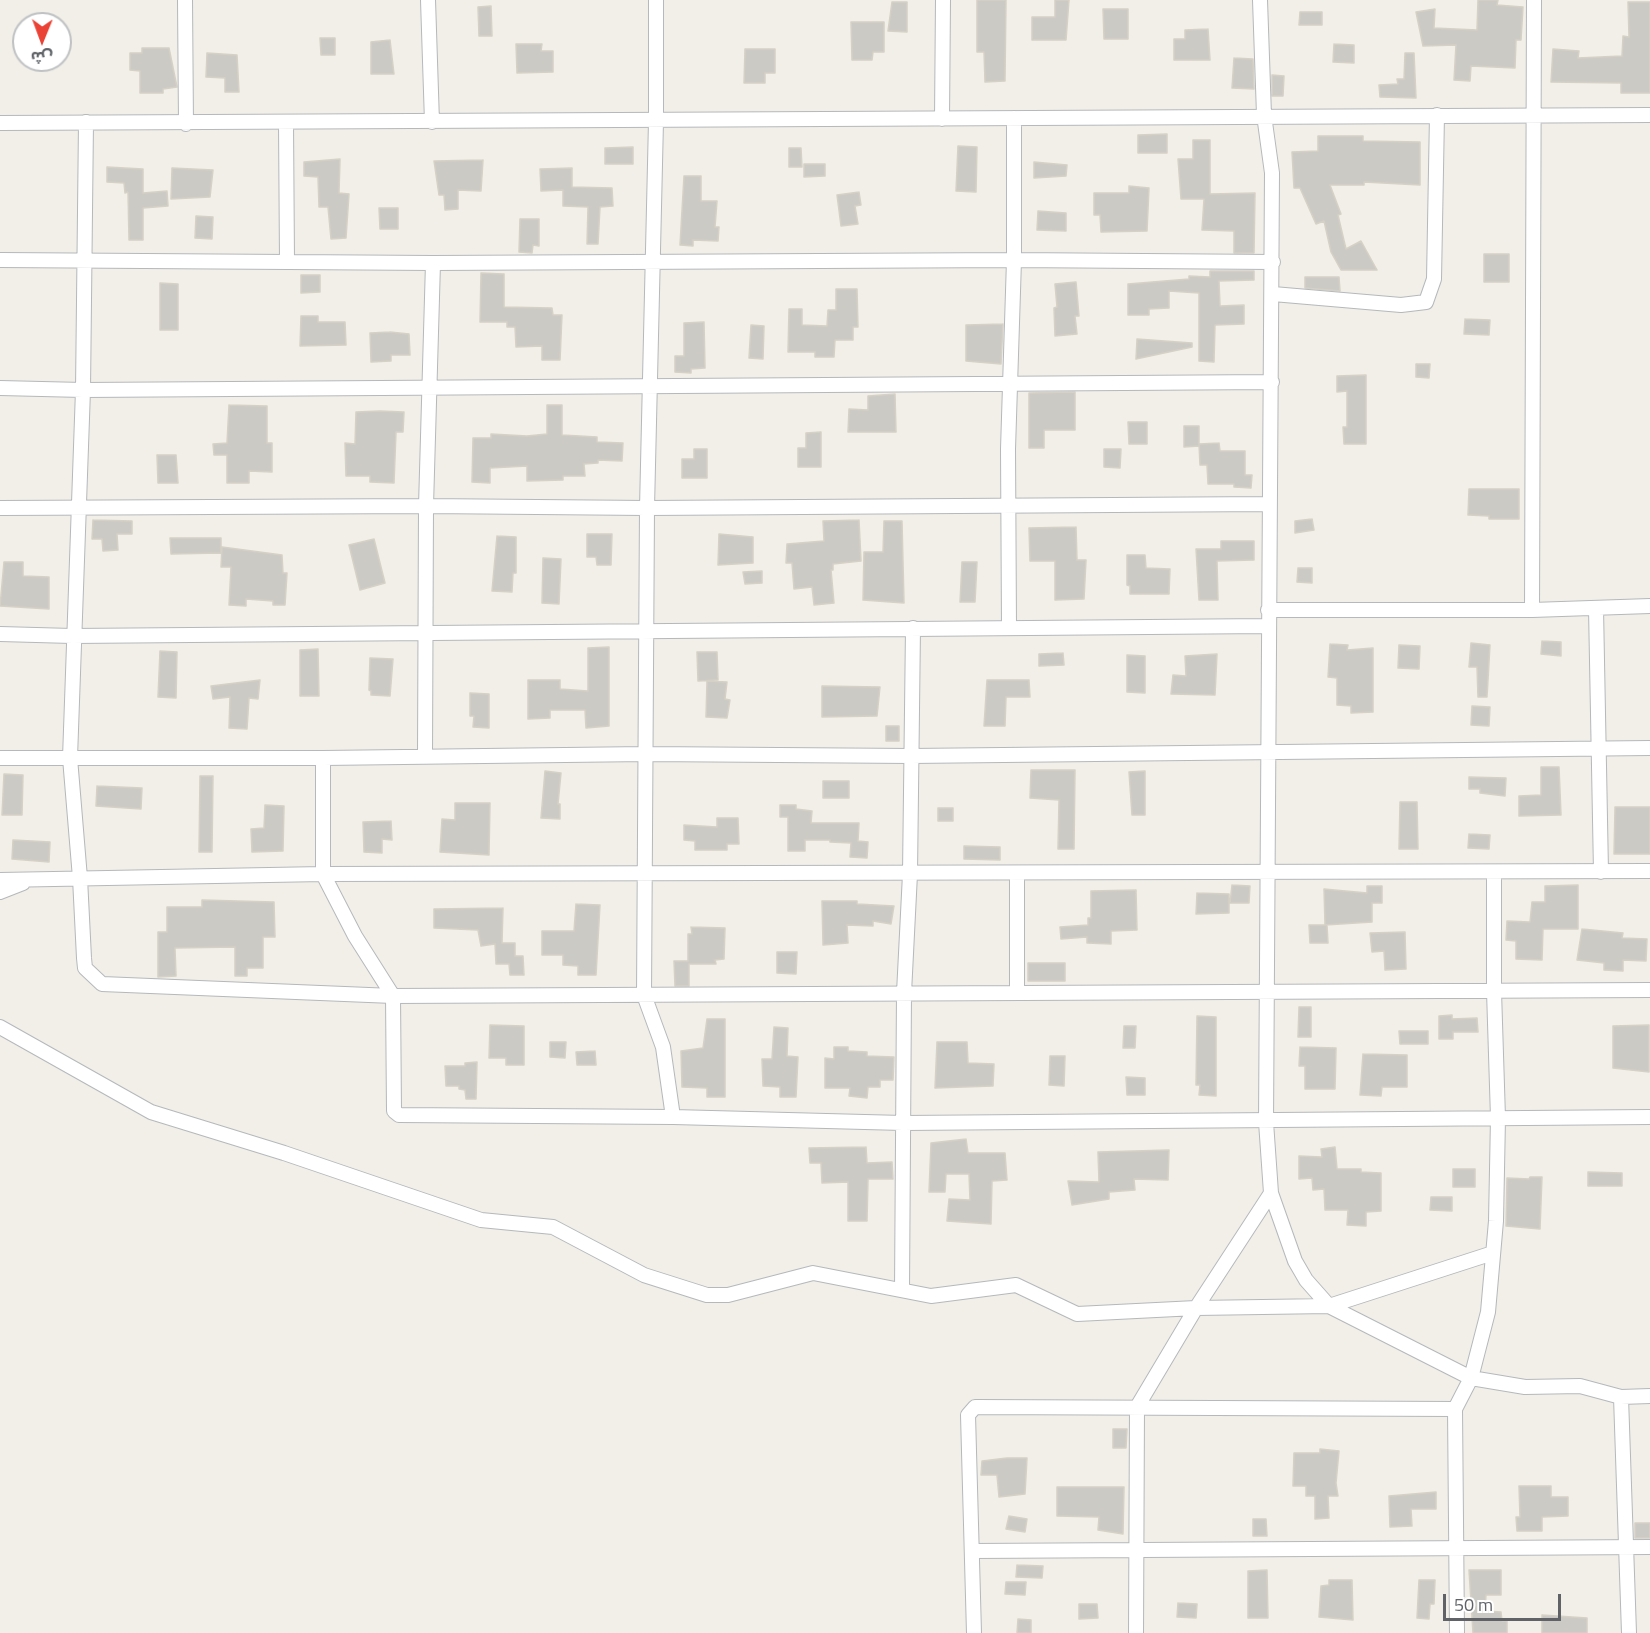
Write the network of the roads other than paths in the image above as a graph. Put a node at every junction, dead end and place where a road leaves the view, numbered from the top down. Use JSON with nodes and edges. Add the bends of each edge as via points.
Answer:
{"nodes":[{"id":1,"x":185,"y":0,"type":"edge"},
{"id":2,"x":428,"y":0,"type":"edge"},
{"id":3,"x":656,"y":0,"type":"edge"},
{"id":4,"x":943,"y":0,"type":"edge"},
{"id":5,"x":1260,"y":0,"type":"edge"},
{"id":6,"x":1534,"y":0,"type":"edge"},
{"id":7,"x":1264,"y":115,"type":"junction"},
{"id":8,"x":1437,"y":115,"type":"junction"},
{"id":9,"x":1650,"y":115,"type":"edge"},
{"id":10,"x":1532,"y":116,"type":"junction"},
{"id":11,"x":1014,"y":118,"type":"junction"},
{"id":12,"x":942,"y":119,"type":"junction"},
{"id":13,"x":656,"y":121,"type":"junction"},
{"id":14,"x":86,"y":122,"type":"junction"},
{"id":15,"x":432,"y":122,"type":"junction"},
{"id":16,"x":0,"y":123,"type":"edge"},
{"id":17,"x":286,"y":123,"type":"junction"},
{"id":18,"x":186,"y":124,"type":"junction"},
{"id":19,"x":84,"y":259,"type":"junction"},
{"id":20,"x":0,"y":260,"type":"edge"},
{"id":21,"x":1014,"y":260,"type":"junction"},
{"id":22,"x":287,"y":261,"type":"junction"},
{"id":23,"x":653,"y":262,"type":"junction"},
{"id":24,"x":1273,"y":262,"type":"junction"},
{"id":25,"x":433,"y":263,"type":"junction"},
{"id":26,"x":1273,"y":294,"type":"junction"},
{"id":27,"x":1272,"y":382,"type":"junction"},
{"id":28,"x":1012,"y":383,"type":"junction"},
{"id":29,"x":651,"y":384,"type":"junction"},
{"id":30,"x":429,"y":386,"type":"junction"},
{"id":31,"x":0,"y":388,"type":"edge"},
{"id":32,"x":83,"y":390,"type":"junction"},
{"id":33,"x":1269,"y":504,"type":"junction"},
{"id":34,"x":426,"y":506,"type":"junction"},
{"id":35,"x":77,"y":507,"type":"junction"},
{"id":36,"x":1008,"y":507,"type":"junction"},
{"id":37,"x":0,"y":508,"type":"edge"},
{"id":38,"x":647,"y":508,"type":"junction"},
{"id":39,"x":1650,"y":606,"type":"edge"},
{"id":40,"x":1596,"y":608,"type":"junction"},
{"id":41,"x":1268,"y":610,"type":"junction"},
{"id":42,"x":1532,"y":610,"type":"junction"},
{"id":43,"x":1268,"y":626,"type":"junction"},
{"id":44,"x":1009,"y":627,"type":"junction"},
{"id":45,"x":913,"y":628,"type":"junction"},
{"id":46,"x":425,"y":632,"type":"junction"},
{"id":47,"x":648,"y":632,"type":"junction"},
{"id":48,"x":0,"y":634,"type":"edge"},
{"id":49,"x":72,"y":636,"type":"junction"},
{"id":50,"x":1600,"y":748,"type":"junction"},
{"id":51,"x":1650,"y":748,"type":"edge"},
{"id":52,"x":1268,"y":751,"type":"junction"},
{"id":53,"x":646,"y":754,"type":"junction"},
{"id":54,"x":425,"y":756,"type":"junction"},
{"id":55,"x":911,"y":756,"type":"junction"},
{"id":56,"x":0,"y":758,"type":"edge"},
{"id":57,"x":70,"y":758,"type":"junction"},
{"id":58,"x":323,"y":758,"type":"junction"},
{"id":59,"x":1650,"y":871,"type":"edge"},
{"id":60,"x":1601,"y":872,"type":"junction"},
{"id":61,"x":1267,"y":873,"type":"junction"},
{"id":62,"x":1494,"y":873,"type":"junction"},
{"id":63,"x":323,"y":874,"type":"junction"},
{"id":64,"x":910,"y":874,"type":"junction"},
{"id":65,"x":1017,"y":874,"type":"junction"},
{"id":66,"x":645,"y":875,"type":"junction"},
{"id":67,"x":80,"y":878,"type":"junction"},
{"id":68,"x":33,"y":879,"type":"junction"},
{"id":69,"x":0,"y":880,"type":"edge"},
{"id":70,"x":0,"y":892,"type":"edge"},
{"id":71,"x":1650,"y":990,"type":"edge"},
{"id":72,"x":1494,"y":991,"type":"junction"},
{"id":73,"x":1267,"y":992,"type":"junction"},
{"id":74,"x":904,"y":993,"type":"junction"},
{"id":75,"x":1017,"y":993,"type":"junction"},
{"id":76,"x":644,"y":995,"type":"junction"},
{"id":77,"x":393,"y":996,"type":"junction"},
{"id":78,"x":0,"y":1027,"type":"edge"},
{"id":79,"x":673,"y":1117,"type":"junction"},
{"id":80,"x":1650,"y":1117,"type":"edge"},
{"id":81,"x":1498,"y":1118,"type":"junction"},
{"id":82,"x":1266,"y":1122,"type":"junction"},
{"id":83,"x":903,"y":1123,"type":"junction"},
{"id":84,"x":1271,"y":1193,"type":"junction"},
{"id":85,"x":1493,"y":1253,"type":"junction"},
{"id":86,"x":902,"y":1290,"type":"junction"},
{"id":87,"x":1329,"y":1306,"type":"junction"},
{"id":88,"x":1196,"y":1308,"type":"junction"},
{"id":89,"x":1471,"y":1378,"type":"junction"},
{"id":90,"x":1650,"y":1396,"type":"edge"},
{"id":91,"x":1621,"y":1397,"type":"junction"},
{"id":92,"x":1137,"y":1407,"type":"junction"},
{"id":93,"x":1455,"y":1409,"type":"junction"},
{"id":94,"x":1627,"y":1547,"type":"junction"},
{"id":95,"x":1650,"y":1547,"type":"edge"},
{"id":96,"x":1457,"y":1549,"type":"junction"},
{"id":97,"x":973,"y":1551,"type":"junction"},
{"id":98,"x":1135,"y":1551,"type":"junction"},
{"id":99,"x":974,"y":1633,"type":"edge"},
{"id":100,"x":1137,"y":1633,"type":"edge"},
{"id":101,"x":1457,"y":1633,"type":"edge"},
{"id":102,"x":1629,"y":1633,"type":"edge"}],
"edges":[{"from":1,"to":18,"type":"street"},
{"from":2,"to":15,"type":"street"},
{"from":3,"to":13,"type":"street"},
{"from":4,"to":12,"type":"street"},
{"from":5,"to":7,"type":"street"},
{"from":6,"to":10,"type":"street"},
{"from":7,"to":8,"type":"street"},
{"from":7,"to":11,"type":"street"},
{"from":7,"to":24,"type":"street","via":[[1272,173]]},
{"from":8,"to":10,"type":"street"},
{"from":8,"to":26,"type":"street","via":[[1434,279],[1426,302],[1401,305]]},
{"from":9,"to":10,"type":"street"},
{"from":10,"to":42,"type":"street"},
{"from":11,"to":12,"type":"street"},
{"from":11,"to":21,"type":"street"},
{"from":12,"to":13,"type":"street"},
{"from":13,"to":15,"type":"street"},
{"from":13,"to":23,"type":"street"},
{"from":14,"to":16,"type":"street"},
{"from":14,"to":18,"type":"street"},
{"from":14,"to":19,"type":"street"},
{"from":15,"to":17,"type":"street"},
{"from":17,"to":18,"type":"street"},
{"from":17,"to":22,"type":"street"},
{"from":19,"to":20,"type":"street"},
{"from":19,"to":22,"type":"street"},
{"from":19,"to":32,"type":"street"},
{"from":21,"to":23,"type":"street"},
{"from":21,"to":24,"type":"street"},
{"from":21,"to":28,"type":"street"},
{"from":22,"to":25,"type":"street"},
{"from":23,"to":25,"type":"street"},
{"from":23,"to":29,"type":"street"},
{"from":24,"to":26,"type":"street"},
{"from":25,"to":30,"type":"street"},
{"from":26,"to":27,"type":"street"},
{"from":27,"to":28,"type":"street"},
{"from":27,"to":33,"type":"street"},
{"from":28,"to":29,"type":"street"},
{"from":28,"to":36,"type":"street"},
{"from":29,"to":30,"type":"street"},
{"from":29,"to":38,"type":"street"},
{"from":30,"to":32,"type":"street"},
{"from":30,"to":34,"type":"street"},
{"from":31,"to":32,"type":"street"},
{"from":32,"to":35,"type":"street"},
{"from":33,"to":36,"type":"street"},
{"from":33,"to":41,"type":"street"},
{"from":34,"to":35,"type":"street"},
{"from":34,"to":38,"type":"street"},
{"from":34,"to":46,"type":"street"},
{"from":35,"to":37,"type":"street"},
{"from":35,"to":49,"type":"street"},
{"from":36,"to":38,"type":"street"},
{"from":36,"to":44,"type":"street"},
{"from":38,"to":47,"type":"street"},
{"from":39,"to":40,"type":"street"},
{"from":40,"to":42,"type":"street"},
{"from":40,"to":50,"type":"street"},
{"from":41,"to":42,"type":"street"},
{"from":41,"to":43,"type":"street"},
{"from":43,"to":44,"type":"street"},
{"from":43,"to":52,"type":"street"},
{"from":44,"to":45,"type":"street"},
{"from":45,"to":47,"type":"street"},
{"from":45,"to":55,"type":"street"},
{"from":46,"to":47,"type":"street"},
{"from":46,"to":49,"type":"street"},
{"from":46,"to":54,"type":"street"},
{"from":47,"to":53,"type":"street"},
{"from":48,"to":49,"type":"street"},
{"from":49,"to":57,"type":"street"},
{"from":50,"to":51,"type":"street"},
{"from":50,"to":52,"type":"street"},
{"from":50,"to":60,"type":"street"},
{"from":52,"to":55,"type":"street"},
{"from":52,"to":61,"type":"street"},
{"from":53,"to":54,"type":"street"},
{"from":53,"to":55,"type":"street"},
{"from":53,"to":66,"type":"street"},
{"from":54,"to":58,"type":"street"},
{"from":55,"to":64,"type":"street"},
{"from":56,"to":57,"type":"street"},
{"from":57,"to":58,"type":"street"},
{"from":57,"to":67,"type":"street"},
{"from":58,"to":63,"type":"street"},
{"from":59,"to":60,"type":"street"},
{"from":60,"to":62,"type":"street"},
{"from":61,"to":62,"type":"street"},
{"from":61,"to":65,"type":"street"},
{"from":61,"to":73,"type":"street"},
{"from":62,"to":72,"type":"street"},
{"from":63,"to":66,"type":"street"},
{"from":63,"to":67,"type":"street"},
{"from":63,"to":77,"type":"street","via":[[355,936]]},
{"from":64,"to":65,"type":"street"},
{"from":64,"to":66,"type":"street"},
{"from":64,"to":74,"type":"street"},
{"from":65,"to":75,"type":"street"},
{"from":66,"to":76,"type":"street"},
{"from":67,"to":68,"type":"street"},
{"from":67,"to":77,"type":"street","via":[[85,968],[102,984]]},
{"from":68,"to":69,"type":"street"},
{"from":68,"to":70,"type":"street"},
{"from":71,"to":72,"type":"street"},
{"from":72,"to":73,"type":"street"},
{"from":72,"to":81,"type":"street"},
{"from":73,"to":75,"type":"street"},
{"from":73,"to":82,"type":"street"},
{"from":74,"to":75,"type":"street"},
{"from":74,"to":76,"type":"street"},
{"from":74,"to":83,"type":"street"},
{"from":76,"to":77,"type":"street"},
{"from":76,"to":79,"type":"street","via":[[663,1047]]},
{"from":77,"to":79,"type":"street","via":[[394,1111],[399,1115]]},
{"from":78,"to":86,"type":"street","via":[[151,1112],[481,1220],[553,1227],[644,1275],[707,1295],[728,1295],[813,1273]]},
{"from":79,"to":83,"type":"street"},
{"from":80,"to":81,"type":"street"},
{"from":81,"to":82,"type":"street"},
{"from":81,"to":85,"type":"street"},
{"from":82,"to":83,"type":"street"},
{"from":82,"to":84,"type":"street"},
{"from":83,"to":86,"type":"street"},
{"from":84,"to":87,"type":"street","via":[[1295,1261]]},
{"from":84,"to":88,"type":"street"},
{"from":85,"to":87,"type":"street"},
{"from":85,"to":89,"type":"street","via":[[1488,1312]]},
{"from":86,"to":88,"type":"street","via":[[942,1297],[1016,1285],[1068,1311],[1089,1315]]},
{"from":87,"to":88,"type":"street"},
{"from":87,"to":89,"type":"street"},
{"from":88,"to":92,"type":"street"},
{"from":89,"to":91,"type":"street","via":[[1525,1387],[1580,1386]]},
{"from":89,"to":93,"type":"street"},
{"from":90,"to":91,"type":"street"},
{"from":91,"to":94,"type":"street"},
{"from":92,"to":93,"type":"street"},
{"from":92,"to":97,"type":"street","via":[[971,1410],[968,1415]]},
{"from":92,"to":98,"type":"street"},
{"from":93,"to":96,"type":"street"},
{"from":94,"to":95,"type":"street"},
{"from":94,"to":96,"type":"street"},
{"from":94,"to":102,"type":"street"},
{"from":96,"to":98,"type":"street"},
{"from":96,"to":101,"type":"street"},
{"from":97,"to":98,"type":"street"},
{"from":97,"to":99,"type":"street"},
{"from":98,"to":100,"type":"street"}]}
